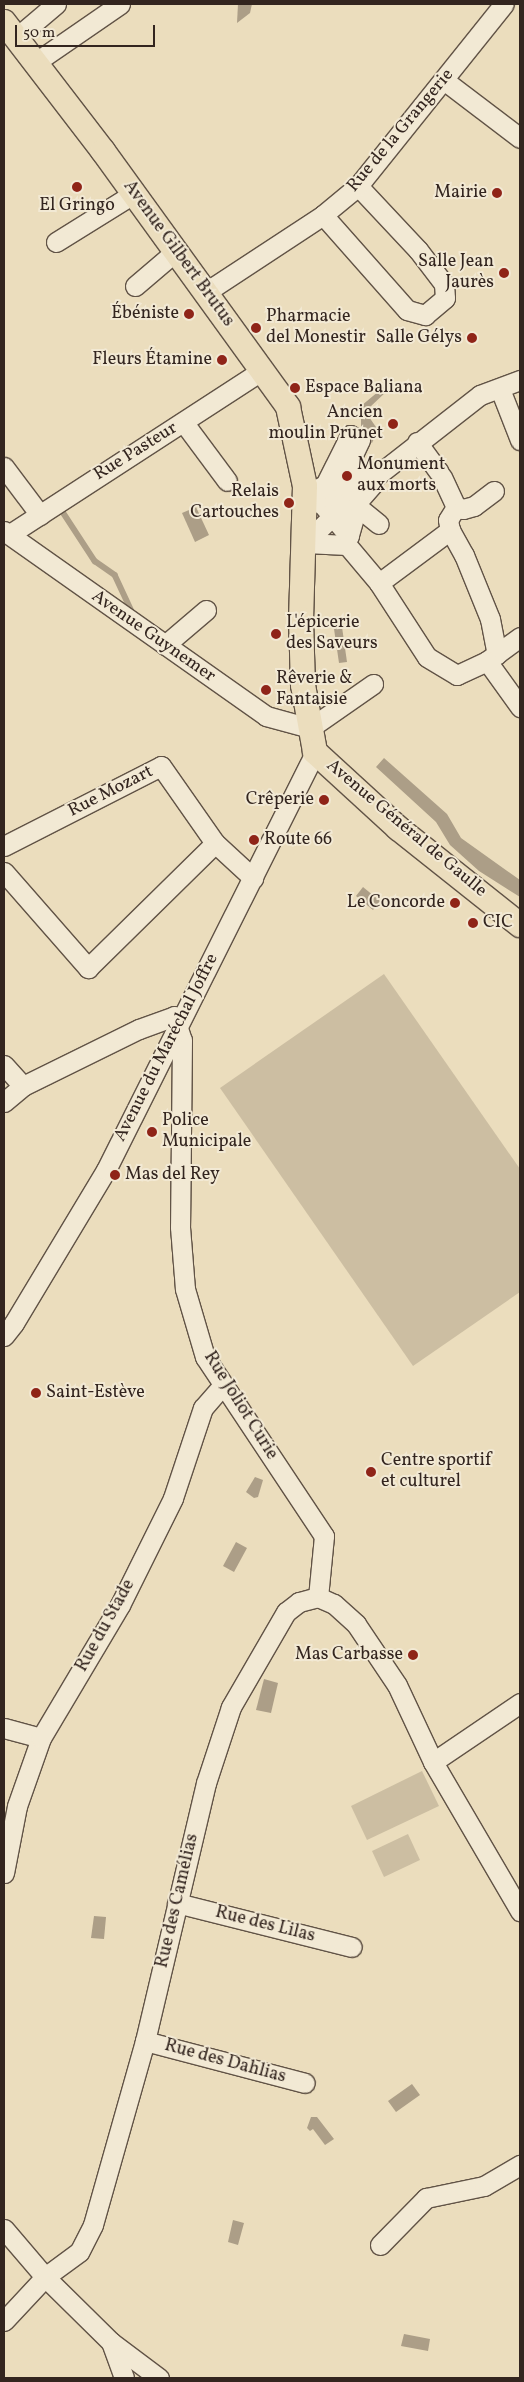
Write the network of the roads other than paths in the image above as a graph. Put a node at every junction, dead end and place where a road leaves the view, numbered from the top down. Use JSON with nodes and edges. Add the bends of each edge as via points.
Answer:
{"nodes":[{"id":1,"x":56,"y":4,"type":"edge"},
{"id":2,"x":120,"y":4,"type":"edge"},
{"id":3,"x":504,"y":4,"type":"edge"},
{"id":4,"x":10,"y":29,"type":"edge"},
{"id":5,"x":36,"y":62,"type":"junction"},
{"id":6,"x":445,"y":81,"type":"junction"},
{"id":7,"x":520,"y":138,"type":"edge"},
{"id":8,"x":358,"y":186,"type":"junction"},
{"id":9,"x":134,"y":194,"type":"junction"},
{"id":10,"x":323,"y":215,"type":"junction"},
{"id":11,"x":56,"y":242,"type":"dead end"},
{"id":12,"x":176,"y":251,"type":"junction"},
{"id":13,"x":135,"y":286,"type":"dead end"},
{"id":14,"x":206,"y":292,"type":"junction"},
{"id":15,"x":263,"y":370,"type":"junction"},
{"id":16,"x":520,"y":380,"type":"edge"},
{"id":17,"x":500,"y":389,"type":"junction"},
{"id":18,"x":184,"y":423,"type":"junction"},
{"id":19,"x":420,"y":439,"type":"junction"},
{"id":20,"x":520,"y":440,"type":"edge"},
{"id":21,"x":4,"y":467,"type":"edge"},
{"id":22,"x":368,"y":479,"type":"junction"},
{"id":23,"x":227,"y":481,"type":"dead end"},
{"id":24,"x":494,"y":491,"type":"dead end"},
{"id":25,"x":353,"y":504,"type":"junction"},
{"id":26,"x":456,"y":506,"type":"junction"},
{"id":27,"x":40,"y":515,"type":"junction"},
{"id":28,"x":332,"y":517,"type":"junction"},
{"id":29,"x":379,"y":524,"type":"dead end"},
{"id":30,"x":450,"y":530,"type":"junction"},
{"id":31,"x":7,"y":533,"type":"edge"},
{"id":32,"x":305,"y":543,"type":"junction"},
{"id":33,"x":379,"y":583,"type":"junction"},
{"id":34,"x":206,"y":610,"type":"dead end"},
{"id":35,"x":520,"y":637,"type":"edge"},
{"id":36,"x":165,"y":645,"type":"junction"},
{"id":37,"x":492,"y":658,"type":"junction"},
{"id":38,"x":373,"y":684,"type":"dead end"},
{"id":39,"x":520,"y":707,"type":"edge"},
{"id":40,"x":310,"y":728,"type":"junction"},
{"id":41,"x":315,"y":752,"type":"junction"},
{"id":42,"x":215,"y":843,"type":"junction"},
{"id":43,"x":4,"y":846,"type":"edge"},
{"id":44,"x":4,"y":872,"type":"edge"},
{"id":45,"x":253,"y":878,"type":"junction"},
{"id":46,"x":520,"y":925,"type":"edge"},
{"id":47,"x":179,"y":1024,"type":"junction"},
{"id":48,"x":4,"y":1065,"type":"edge"},
{"id":49,"x":23,"y":1086,"type":"junction"},
{"id":50,"x":4,"y":1102,"type":"edge"},
{"id":51,"x":4,"y":1336,"type":"edge"},
{"id":52,"x":223,"y":1385,"type":"junction"},
{"id":53,"x":318,"y":1597,"type":"junction"},
{"id":54,"x":520,"y":1703,"type":"edge"},
{"id":55,"x":4,"y":1728,"type":"edge"},
{"id":56,"x":41,"y":1738,"type":"junction"},
{"id":57,"x":433,"y":1762,"type":"junction"},
{"id":58,"x":4,"y":1873,"type":"edge"},
{"id":59,"x":177,"y":1903,"type":"junction"},
{"id":60,"x":520,"y":1911,"type":"edge"},
{"id":61,"x":352,"y":1947,"type":"dead end"},
{"id":62,"x":146,"y":2041,"type":"junction"},
{"id":63,"x":305,"y":2083,"type":"dead end"},
{"id":64,"x":520,"y":2165,"type":"edge"},
{"id":65,"x":4,"y":2228,"type":"edge"},
{"id":66,"x":380,"y":2245,"type":"dead end"},
{"id":67,"x":45,"y":2277,"type":"junction"},
{"id":68,"x":4,"y":2321,"type":"edge"},
{"id":69,"x":111,"y":2342,"type":"junction"},
{"id":70,"x":124,"y":2378,"type":"edge"},
{"id":71,"x":158,"y":2378,"type":"edge"}],
"edges":[{"from":1,"to":4,"type":"street"},
{"from":2,"to":5,"type":"street"},
{"from":3,"to":6,"type":"street","name":"Rue de la Grangerie"},
{"from":4,"to":5,"type":"main road","name":"Avenue Gilbert Brutus"},
{"from":5,"to":9,"type":"main road","name":"Avenue Gilbert Brutus"},
{"from":6,"to":7,"type":"street"},
{"from":6,"to":8,"type":"street","name":"Rue de la Grangerie"},
{"from":8,"to":10,"type":"street","name":"Rue de la Grangerie"},
{"from":8,"to":10,"type":"street","via":[[418,250],[444,284],[445,298],[425,316],[407,310]]},
{"from":9,"to":11,"type":"street"},
{"from":9,"to":12,"type":"main road","name":"Avenue Gilbert Brutus"},
{"from":10,"to":14,"type":"street","name":"Rue de la Grangerie"},
{"from":12,"to":13,"type":"street"},
{"from":12,"to":14,"type":"main road","name":"Avenue Gilbert Brutus"},
{"from":14,"to":15,"type":"main road","name":"Avenue Gilbert Brutus"},
{"from":15,"to":18,"type":"street","name":"Rue Pasteur"},
{"from":15,"to":32,"type":"main road","name":"Avenue Gilbert Brutus","via":[[293,420],[306,508]]},
{"from":16,"to":17,"type":"street"},
{"from":17,"to":19,"type":"street","via":[[480,395]]},
{"from":17,"to":20,"type":"street"},
{"from":18,"to":23,"type":"street"},
{"from":18,"to":27,"type":"street","name":"Rue Pasteur"},
{"from":19,"to":22,"type":"street"},
{"from":19,"to":26,"type":"street"},
{"from":21,"to":27,"type":"street"},
{"from":22,"to":25,"type":"street"},
{"from":22,"to":28,"type":"street","via":[[359,472],[341,504],[332,498],[360,440],[350,434],[325,485],[314,490],[316,502],[322,504]]},
{"from":24,"to":26,"type":"street","via":[[474,506],[462,509]]},
{"from":25,"to":28,"type":"street"},
{"from":25,"to":28,"type":"street","via":[[349,536]]},
{"from":25,"to":29,"type":"street"},
{"from":26,"to":30,"type":"street","via":[[448,520]]},
{"from":27,"to":31,"type":"street","name":"Rue Pasteur"},
{"from":28,"to":32,"type":"street"},
{"from":30,"to":33,"type":"street"},
{"from":30,"to":37,"type":"street","via":[[464,555],[490,619]]},
{"from":31,"to":36,"type":"street","name":"Avenue Guynemer"},
{"from":32,"to":33,"type":"street","via":[[347,545]]},
{"from":32,"to":40,"type":"main road","name":"Avenue Gilbert Brutus","via":[[301,619]]},
{"from":33,"to":37,"type":"street","via":[[427,657],[458,675]]},
{"from":34,"to":36,"type":"street"},
{"from":35,"to":37,"type":"street"},
{"from":36,"to":40,"type":"street","name":"Avenue Guynemer","via":[[266,716]]},
{"from":37,"to":39,"type":"street"},
{"from":38,"to":40,"type":"street"},
{"from":40,"to":41,"type":"main road","name":"Avenue Gilbert Brutus"},
{"from":41,"to":45,"type":"street","name":"Avenue du Maréchal Joffre"},
{"from":41,"to":46,"type":"main road","name":"Avenue Général de Gaulle","via":[[398,828]]},
{"from":42,"to":43,"type":"street","name":"Rue Mozart","via":[[161,766]]},
{"from":42,"to":44,"type":"street","via":[[88,968]]},
{"from":42,"to":45,"type":"street"},
{"from":45,"to":47,"type":"street","name":"Avenue du Maréchal Joffre"},
{"from":47,"to":49,"type":"street","via":[[174,1016],[139,1029]]},
{"from":47,"to":51,"type":"street","name":"Avenue du Maréchal Joffre","via":[[106,1170]]},
{"from":47,"to":52,"type":"street","name":"Rue Joliot Curie","via":[[183,1088],[180,1227],[185,1289],[205,1357]]},
{"from":48,"to":49,"type":"street"},
{"from":49,"to":50,"type":"street"},
{"from":52,"to":53,"type":"street","name":"Rue Joliot Curie","via":[[324,1536]]},
{"from":52,"to":56,"type":"street","name":"Rue du Stade","via":[[203,1408],[173,1498],[120,1605]]},
{"from":53,"to":57,"type":"street","via":[[334,1604],[356,1624],[397,1685]]},
{"from":53,"to":59,"type":"street","name":"Rue des Camélias","via":[[299,1602],[286,1612],[231,1707],[206,1784]]},
{"from":54,"to":57,"type":"street"},
{"from":55,"to":56,"type":"street"},
{"from":56,"to":58,"type":"street","name":"Rue du Stade","via":[[17,1806]]},
{"from":57,"to":60,"type":"street"},
{"from":59,"to":61,"type":"street","name":"Rue des Lilas"},
{"from":59,"to":62,"type":"street","name":"Rue des Camélias"},
{"from":62,"to":63,"type":"street","name":"Rue des Dahlias"},
{"from":62,"to":67,"type":"street","name":"Rue des Camélias","via":[[93,2225],[79,2252]]},
{"from":64,"to":66,"type":"street","via":[[484,2186],[426,2198]]},
{"from":65,"to":67,"type":"street"},
{"from":67,"to":68,"type":"street","name":"Rue des Camélias"},
{"from":67,"to":69,"type":"street"},
{"from":69,"to":70,"type":"street"},
{"from":69,"to":71,"type":"street"}]}
